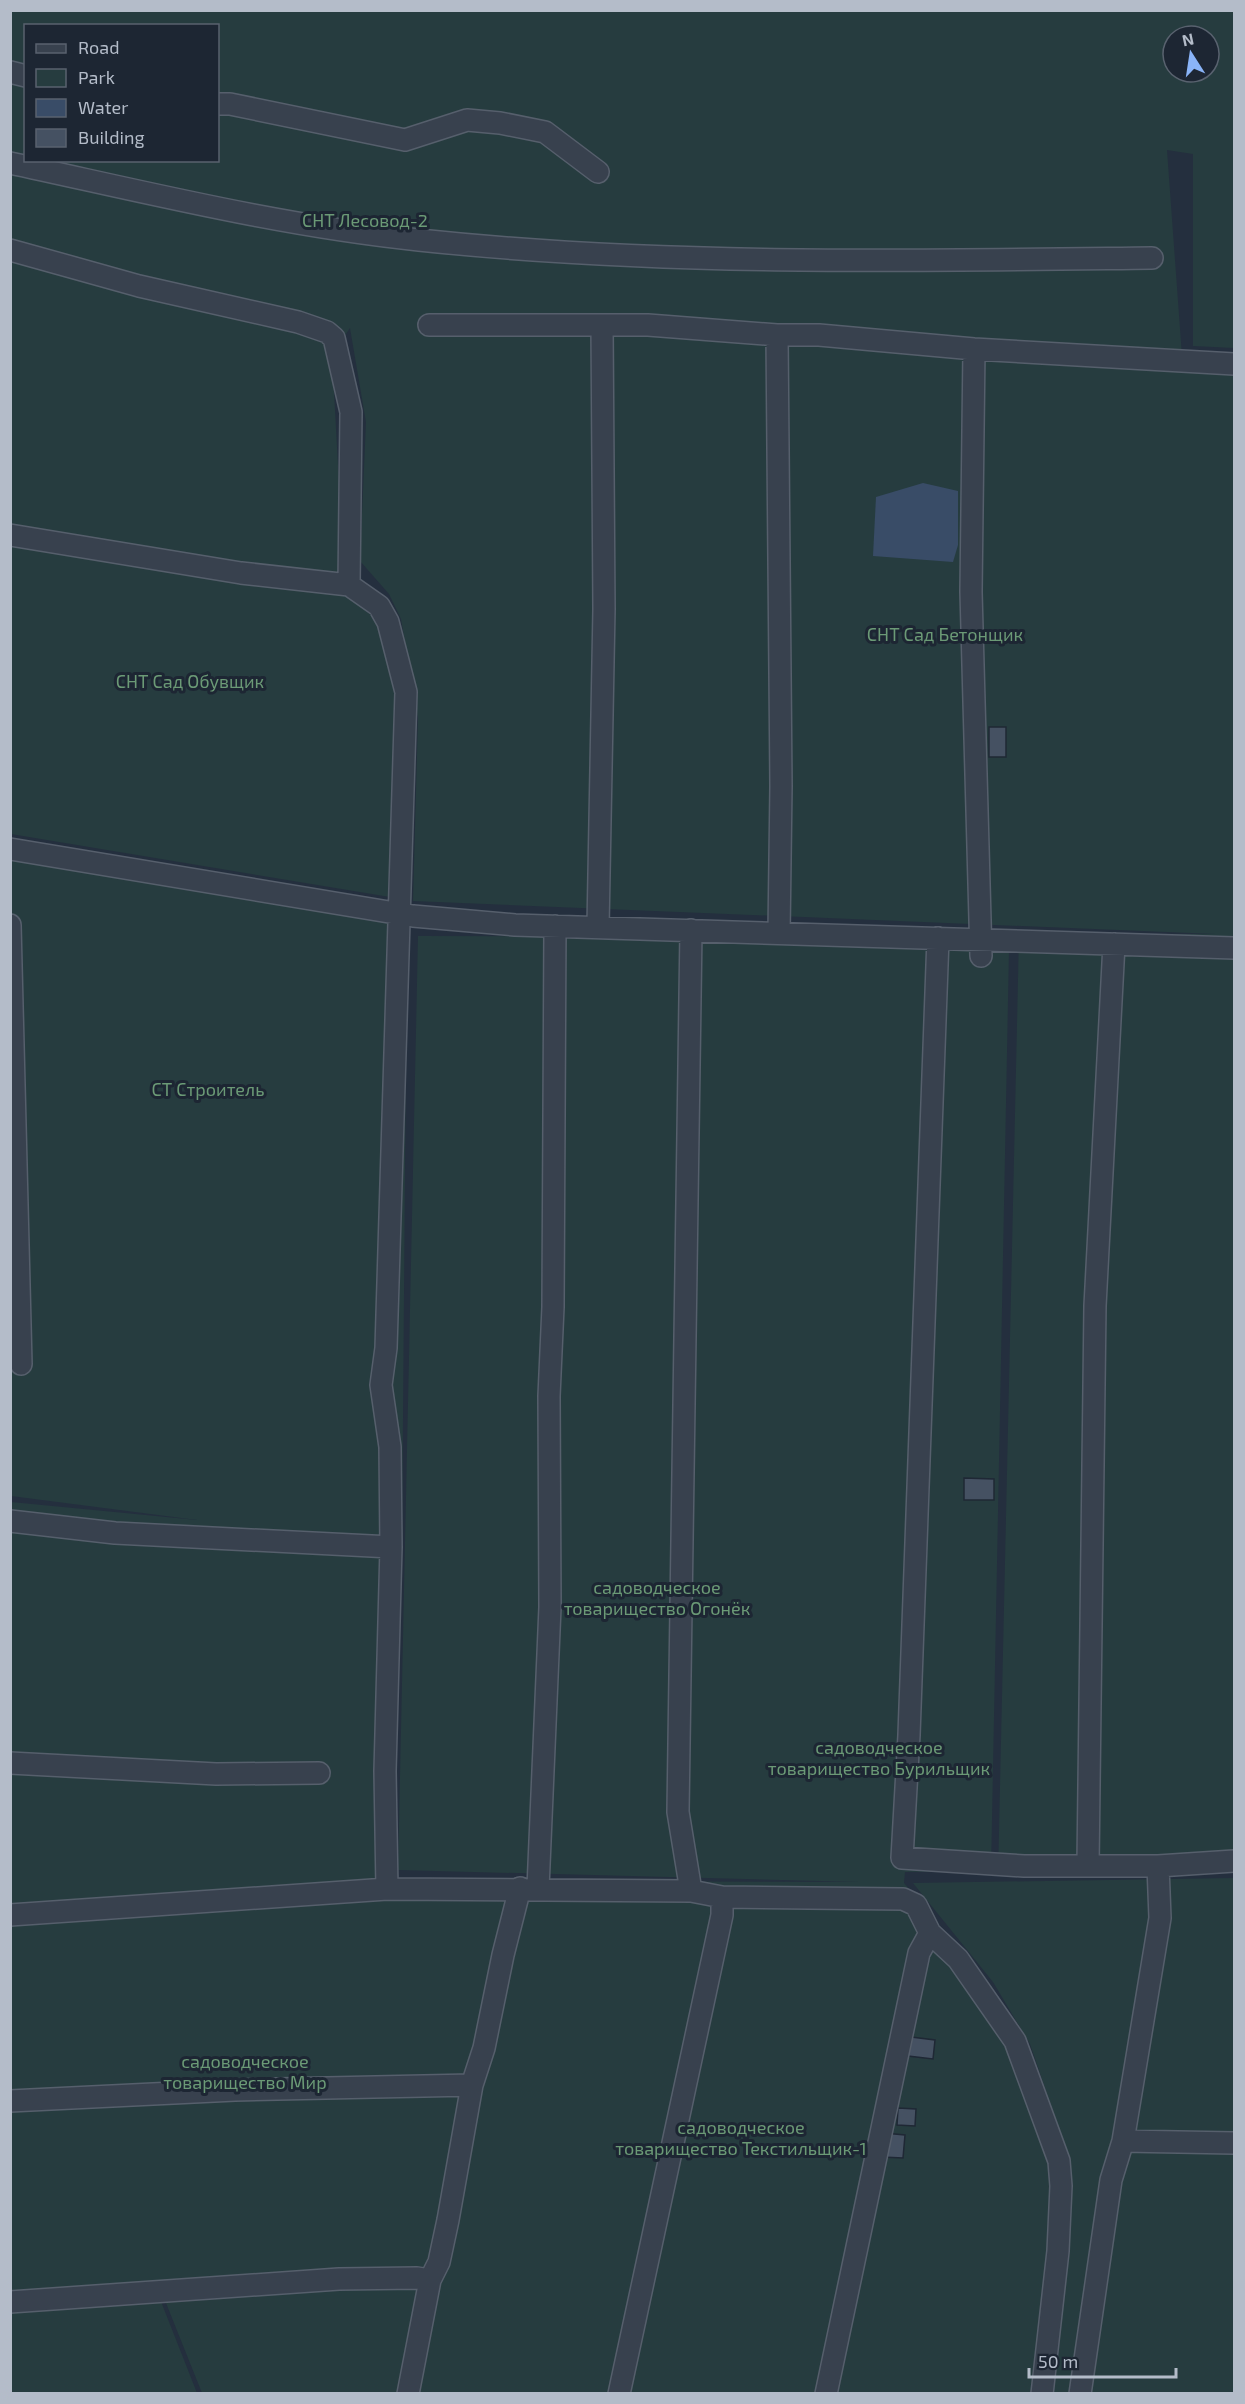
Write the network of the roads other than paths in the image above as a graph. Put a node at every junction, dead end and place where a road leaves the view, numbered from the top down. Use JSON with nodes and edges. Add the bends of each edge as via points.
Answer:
{"nodes":[{"id":1,"x":219,"y":102,"type":"edge"},
{"id":2,"x":219,"y":102,"type":"edge"},
{"id":3,"x":356,"y":123,"type":"dead end"},
{"id":4,"x":10,"y":163,"type":"edge"},
{"id":5,"x":598,"y":172,"type":"dead end"},
{"id":6,"x":10,"y":250,"type":"edge"},
{"id":7,"x":1152,"y":258,"type":"dead end"},
{"id":8,"x":429,"y":325,"type":"dead end"},
{"id":9,"x":602,"y":326,"type":"junction"},
{"id":10,"x":777,"y":335,"type":"junction"},
{"id":11,"x":974,"y":349,"type":"junction"},
{"id":12,"x":1234,"y":364,"type":"edge"},
{"id":13,"x":10,"y":535,"type":"edge"},
{"id":14,"x":349,"y":585,"type":"junction"},
{"id":15,"x":10,"y":849,"type":"edge"},
{"id":16,"x":400,"y":914,"type":"junction"},
{"id":17,"x":10,"y":925,"type":"edge"},
{"id":18,"x":555,"y":926,"type":"junction"},
{"id":19,"x":598,"y":927,"type":"junction"},
{"id":20,"x":691,"y":930,"type":"junction"},
{"id":21,"x":779,"y":933,"type":"junction"},
{"id":22,"x":938,"y":938,"type":"junction"},
{"id":23,"x":1114,"y":944,"type":"junction"},
{"id":24,"x":980,"y":948,"type":"junction"},
{"id":25,"x":1234,"y":948,"type":"edge"},
{"id":26,"x":21,"y":1364,"type":"dead end"},
{"id":27,"x":10,"y":1521,"type":"edge"},
{"id":28,"x":391,"y":1547,"type":"junction"},
{"id":29,"x":10,"y":1763,"type":"edge"},
{"id":30,"x":319,"y":1773,"type":"dead end"},
{"id":31,"x":1234,"y":1861,"type":"edge"},
{"id":32,"x":1088,"y":1865,"type":"junction"},
{"id":33,"x":1158,"y":1866,"type":"junction"},
{"id":34,"x":529,"y":1888,"type":"junction"},
{"id":35,"x":387,"y":1889,"type":"junction"},
{"id":36,"x":691,"y":1891,"type":"junction"},
{"id":37,"x":722,"y":1897,"type":"junction"},
{"id":38,"x":10,"y":1915,"type":"edge"},
{"id":39,"x":930,"y":1933,"type":"junction"},
{"id":40,"x":472,"y":2085,"type":"junction"},
{"id":41,"x":10,"y":2101,"type":"edge"},
{"id":42,"x":1123,"y":2141,"type":"junction"},
{"id":43,"x":1234,"y":2143,"type":"edge"},
{"id":44,"x":430,"y":2280,"type":"junction"},
{"id":45,"x":10,"y":2302,"type":"edge"},
{"id":46,"x":408,"y":2394,"type":"edge"},
{"id":47,"x":619,"y":2394,"type":"edge"},
{"id":48,"x":826,"y":2394,"type":"edge"},
{"id":49,"x":1042,"y":2394,"type":"edge"},
{"id":50,"x":1080,"y":2394,"type":"edge"}],
"edges":[{"from":1,"to":3,"type":"street"},
{"from":2,"to":5,"type":"street","via":[[405,140],[467,120],[500,123],[546,132]]},
{"from":4,"to":7,"type":"street","via":[[328,227],[558,253],[813,262]]},
{"from":6,"to":14,"type":"street","via":[[139,286],[298,322],[334,338],[351,412]]},
{"from":8,"to":9,"type":"street"},
{"from":9,"to":10,"type":"street","via":[[648,325]]},
{"from":9,"to":19,"type":"street","via":[[604,609]]},
{"from":10,"to":11,"type":"street"},
{"from":10,"to":21,"type":"street"},
{"from":11,"to":12,"type":"street"},
{"from":11,"to":24,"type":"street","via":[[971,592]]},
{"from":13,"to":14,"type":"street","via":[[241,573]]},
{"from":14,"to":16,"type":"street","via":[[379,606],[388,622],[406,692]]},
{"from":15,"to":16,"type":"street"},
{"from":16,"to":18,"type":"street"},
{"from":16,"to":28,"type":"street","via":[[386,1348],[381,1385],[390,1447]]},
{"from":17,"to":26,"type":"street"},
{"from":18,"to":19,"type":"street"},
{"from":18,"to":34,"type":"street","via":[[550,1607]]},
{"from":19,"to":20,"type":"street"},
{"from":20,"to":21,"type":"street"},
{"from":20,"to":36,"type":"street","via":[[678,1812]]},
{"from":21,"to":22,"type":"street"},
{"from":22,"to":24,"type":"street"},
{"from":22,"to":32,"type":"street","via":[[902,1858],[1024,1866]]},
{"from":23,"to":24,"type":"street"},
{"from":23,"to":25,"type":"street"},
{"from":23,"to":32,"type":"street","via":[[1095,1306]]},
{"from":27,"to":28,"type":"street","via":[[115,1533]]},
{"from":28,"to":35,"type":"street","via":[[385,1771]]},
{"from":29,"to":30,"type":"street","via":[[216,1774]]},
{"from":31,"to":33,"type":"street"},
{"from":32,"to":33,"type":"street"},
{"from":33,"to":42,"type":"street","via":[[1160,1917]]},
{"from":34,"to":35,"type":"street"},
{"from":34,"to":36,"type":"street"},
{"from":34,"to":40,"type":"street","via":[[503,1955],[484,2048]]},
{"from":35,"to":38,"type":"street"},
{"from":36,"to":37,"type":"street"},
{"from":37,"to":39,"type":"street","via":[[903,1899],[916,1905]]},
{"from":37,"to":47,"type":"street","via":[[720,1927]]},
{"from":39,"to":48,"type":"street","via":[[919,1953]]},
{"from":39,"to":49,"type":"street","via":[[958,1959],[1015,2041],[1059,2161],[1058,2251]]},
{"from":40,"to":41,"type":"street","via":[[235,2090]]},
{"from":40,"to":44,"type":"street","via":[[439,2262]]},
{"from":42,"to":43,"type":"street"},
{"from":42,"to":50,"type":"street","via":[[1111,2180]]},
{"from":44,"to":45,"type":"street","via":[[339,2279]]},
{"from":44,"to":46,"type":"street"}]}
